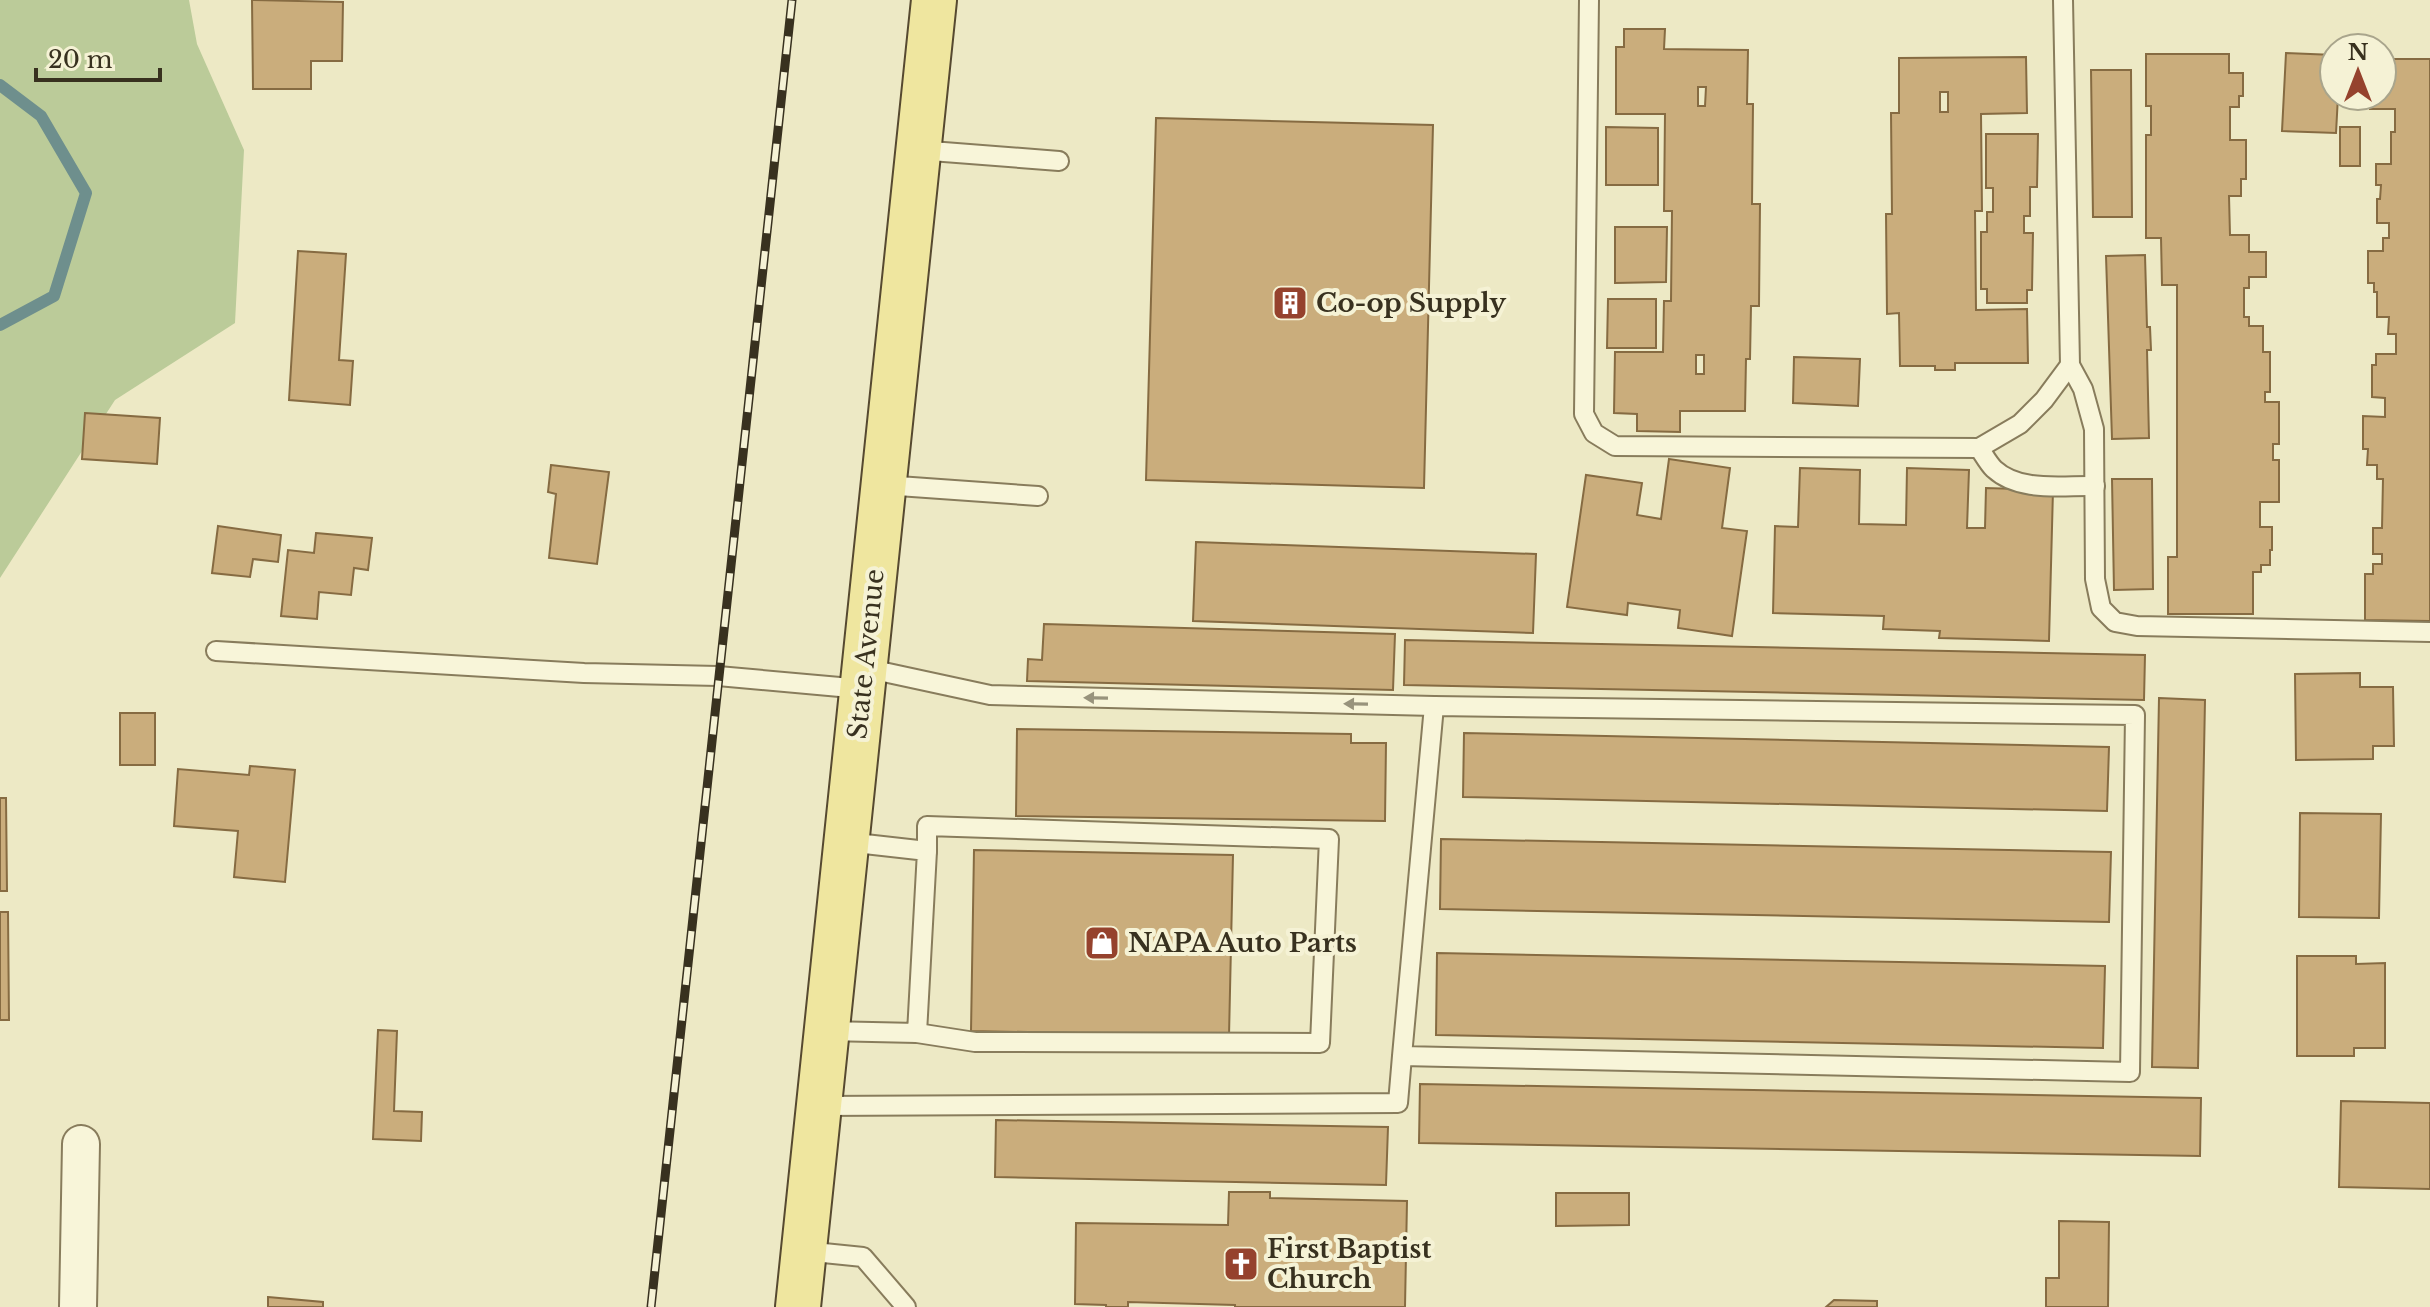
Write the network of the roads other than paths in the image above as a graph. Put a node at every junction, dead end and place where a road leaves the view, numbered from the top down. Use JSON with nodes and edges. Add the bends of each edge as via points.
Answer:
{"nodes":[{"id":1,"x":934,"y":0,"type":"edge"},
{"id":2,"x":1589,"y":0,"type":"edge"},
{"id":3,"x":2063,"y":0,"type":"edge"},
{"id":4,"x":918,"y":150,"type":"junction"},
{"id":5,"x":1059,"y":161,"type":"dead end"},
{"id":6,"x":2070,"y":365,"type":"junction"},
{"id":7,"x":1979,"y":448,"type":"junction"},
{"id":8,"x":884,"y":485,"type":"junction"},
{"id":9,"x":2095,"y":486,"type":"junction"},
{"id":10,"x":1038,"y":496,"type":"dead end"},
{"id":11,"x":2430,"y":632,"type":"edge"},
{"id":12,"x":216,"y":651,"type":"dead end"},
{"id":13,"x":863,"y":678,"type":"junction"},
{"id":14,"x":1434,"y":706,"type":"junction"},
{"id":15,"x":847,"y":842,"type":"junction"},
{"id":16,"x":927,"y":851,"type":"junction"},
{"id":17,"x":827,"y":1031,"type":"junction"},
{"id":18,"x":917,"y":1033,"type":"junction"},
{"id":19,"x":1402,"y":1056,"type":"junction"},
{"id":20,"x":819,"y":1106,"type":"junction"},
{"id":21,"x":81,"y":1144,"type":"dead end"},
{"id":22,"x":804,"y":1251,"type":"junction"},
{"id":23,"x":78,"y":1307,"type":"edge"},
{"id":24,"x":798,"y":1307,"type":"edge"},
{"id":25,"x":906,"y":1307,"type":"edge"}],
"edges":[{"from":1,"to":4,"type":"main road","name":"State Avenue"},
{"from":2,"to":7,"type":"lane","via":[[1584,414],[1594,433],[1615,446]]},
{"from":3,"to":6,"type":"lane"},
{"from":4,"to":5,"type":"lane"},
{"from":4,"to":8,"type":"main road","name":"State Avenue"},
{"from":6,"to":7,"type":"lane","via":[[2020,424]]},
{"from":6,"to":9,"type":"lane","via":[[2094,429]]},
{"from":7,"to":9,"type":"lane","via":[[1993,468],[2027,485]]},
{"from":8,"to":10,"type":"lane"},
{"from":8,"to":13,"type":"main road","name":"State Avenue"},
{"from":9,"to":11,"type":"lane","via":[[2095,579],[2101,608],[2115,622]]},
{"from":12,"to":13,"type":"lane","via":[[584,673]]},
{"from":14,"to":13,"type":"lane","one_way":true,"via":[[990,695]]},
{"from":13,"to":15,"type":"main road","name":"State Avenue"},
{"from":14,"to":19,"type":"lane"},
{"from":14,"to":19,"type":"lane","via":[[2135,715],[2130,1072]]},
{"from":15,"to":16,"type":"lane"},
{"from":15,"to":17,"type":"main road","name":"State Avenue"},
{"from":16,"to":18,"type":"lane"},
{"from":16,"to":18,"type":"lane","via":[[927,826],[1329,839],[1320,1043],[975,1042]]},
{"from":17,"to":18,"type":"lane"},
{"from":17,"to":20,"type":"main road","name":"State Avenue"},
{"from":19,"to":20,"type":"lane","via":[[1398,1103]]},
{"from":20,"to":22,"type":"main road","name":"State Avenue"},
{"from":21,"to":23,"type":"street"},
{"from":22,"to":24,"type":"main road","name":"State Avenue"},
{"from":22,"to":25,"type":"lane","via":[[863,1257]]}]}
